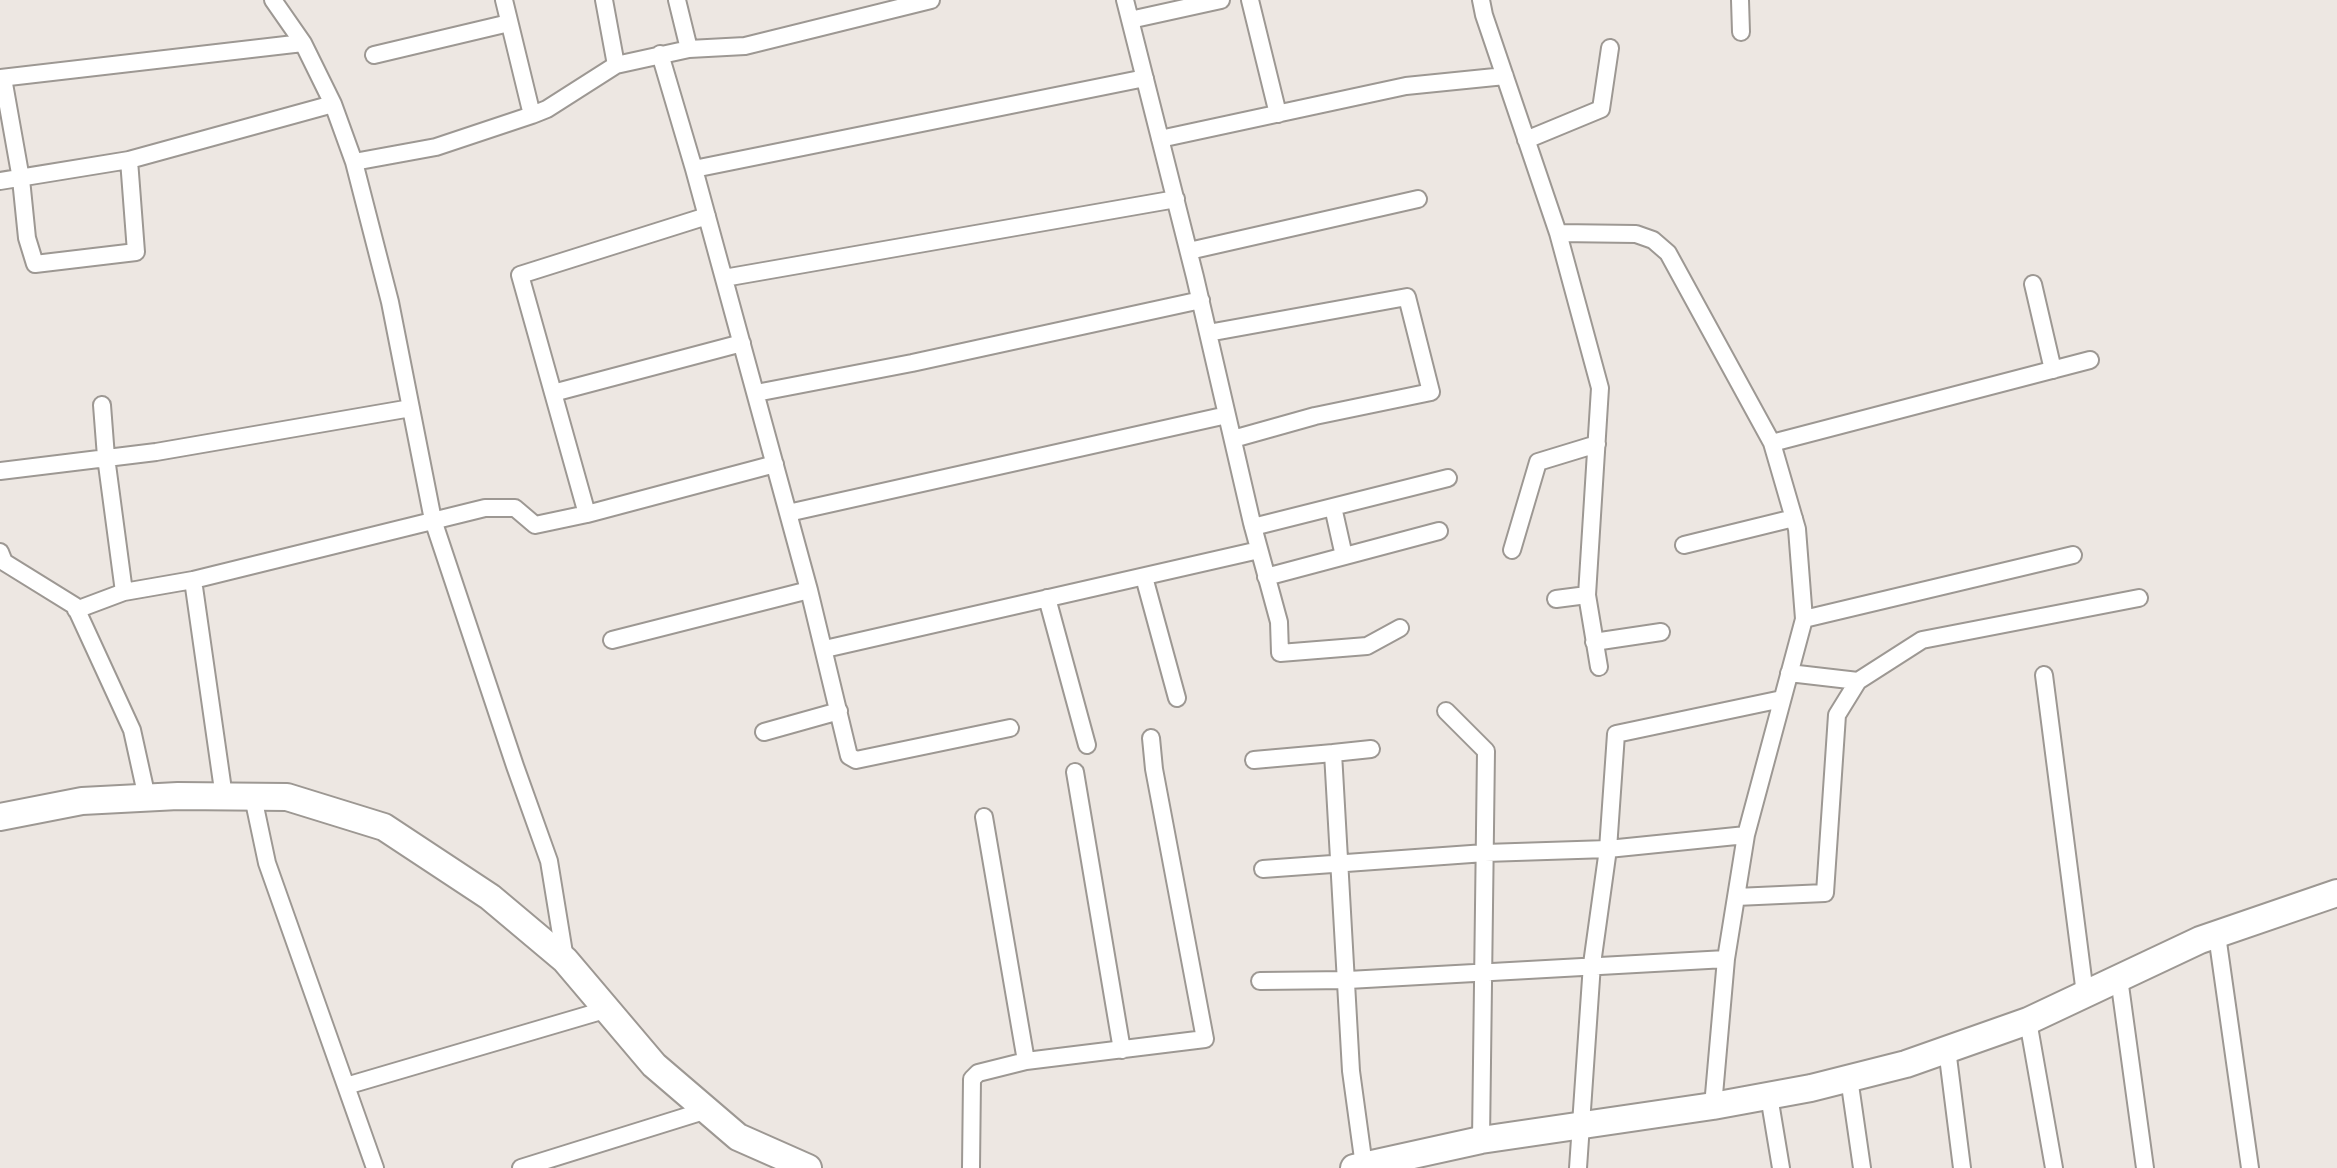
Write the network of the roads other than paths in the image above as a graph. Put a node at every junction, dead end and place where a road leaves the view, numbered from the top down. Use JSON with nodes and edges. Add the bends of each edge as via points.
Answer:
{"nodes":[{"id":1,"x":273,"y":0,"type":"edge"},
{"id":2,"x":504,"y":0,"type":"edge"},
{"id":3,"x":604,"y":0,"type":"edge"},
{"id":4,"x":677,"y":0,"type":"edge"},
{"id":5,"x":931,"y":0,"type":"edge"},
{"id":6,"x":1125,"y":0,"type":"edge"},
{"id":7,"x":1221,"y":0,"type":"edge"},
{"id":8,"x":1250,"y":0,"type":"edge"},
{"id":9,"x":1481,"y":0,"type":"edge"},
{"id":10,"x":1740,"y":0,"type":"edge"},
{"id":11,"x":1130,"y":20,"type":"junction"},
{"id":12,"x":509,"y":23,"type":"junction"},
{"id":13,"x":1741,"y":32,"type":"dead end"},
{"id":14,"x":303,"y":43,"type":"junction"},
{"id":15,"x":1610,"y":48,"type":"dead end"},
{"id":16,"x":689,"y":49,"type":"junction"},
{"id":17,"x":660,"y":54,"type":"junction"},
{"id":18,"x":374,"y":55,"type":"dead end"},
{"id":19,"x":616,"y":65,"type":"junction"},
{"id":20,"x":1505,"y":76,"type":"junction"},
{"id":21,"x":2,"y":78,"type":"edge"},
{"id":22,"x":1145,"y":78,"type":"junction"},
{"id":23,"x":333,"y":104,"type":"junction"},
{"id":24,"x":1278,"y":114,"type":"junction"},
{"id":25,"x":532,"y":115,"type":"junction"},
{"id":26,"x":1160,"y":139,"type":"junction"},
{"id":27,"x":1526,"y":140,"type":"junction"},
{"id":28,"x":129,"y":160,"type":"junction"},
{"id":29,"x":354,"y":162,"type":"junction"},
{"id":30,"x":694,"y":169,"type":"junction"},
{"id":31,"x":21,"y":179,"type":"junction"},
{"id":32,"x":0,"y":181,"type":"edge"},
{"id":33,"x":1176,"y":199,"type":"junction"},
{"id":34,"x":1418,"y":199,"type":"dead end"},
{"id":35,"x":707,"y":216,"type":"junction"},
{"id":36,"x":1558,"y":233,"type":"junction"},
{"id":37,"x":1189,"y":251,"type":"junction"},
{"id":38,"x":724,"y":278,"type":"junction"},
{"id":39,"x":2033,"y":284,"type":"dead end"},
{"id":40,"x":1201,"y":300,"type":"junction"},
{"id":41,"x":1208,"y":333,"type":"junction"},
{"id":42,"x":742,"y":343,"type":"junction"},
{"id":43,"x":2090,"y":360,"type":"dead end"},
{"id":44,"x":2053,"y":370,"type":"junction"},
{"id":45,"x":553,"y":393,"type":"junction"},
{"id":46,"x":756,"y":393,"type":"junction"},
{"id":47,"x":102,"y":405,"type":"dead end"},
{"id":48,"x":411,"y":408,"type":"junction"},
{"id":49,"x":1227,"y":415,"type":"junction"},
{"id":50,"x":1233,"y":439,"type":"junction"},
{"id":51,"x":1772,"y":443,"type":"junction"},
{"id":52,"x":1597,"y":444,"type":"junction"},
{"id":53,"x":106,"y":457,"type":"junction"},
{"id":54,"x":775,"y":464,"type":"junction"},
{"id":55,"x":0,"y":471,"type":"edge"},
{"id":56,"x":1448,"y":478,"type":"dead end"},
{"id":57,"x":1333,"y":507,"type":"junction"},
{"id":58,"x":788,"y":513,"type":"junction"},
{"id":59,"x":587,"y":514,"type":"junction"},
{"id":60,"x":1794,"y":518,"type":"junction"},
{"id":61,"x":433,"y":520,"type":"junction"},
{"id":62,"x":1253,"y":527,"type":"junction"},
{"id":63,"x":1439,"y":531,"type":"dead end"},
{"id":64,"x":1684,"y":545,"type":"dead end"},
{"id":65,"x":1259,"y":550,"type":"junction"},
{"id":66,"x":1512,"y":550,"type":"dead end"},
{"id":67,"x":0,"y":552,"type":"edge"},
{"id":68,"x":2073,"y":555,"type":"dead end"},
{"id":69,"x":1344,"y":556,"type":"junction"},
{"id":70,"x":1144,"y":577,"type":"junction"},
{"id":71,"x":1266,"y":577,"type":"junction"},
{"id":72,"x":193,"y":580,"type":"junction"},
{"id":73,"x":809,"y":590,"type":"junction"},
{"id":74,"x":124,"y":592,"type":"junction"},
{"id":75,"x":1587,"y":595,"type":"junction"},
{"id":76,"x":1047,"y":598,"type":"junction"},
{"id":77,"x":2139,"y":598,"type":"dead end"},
{"id":78,"x":1556,"y":599,"type":"dead end"},
{"id":79,"x":76,"y":610,"type":"junction"},
{"id":80,"x":1804,"y":619,"type":"junction"},
{"id":81,"x":1400,"y":628,"type":"dead end"},
{"id":82,"x":1661,"y":632,"type":"dead end"},
{"id":83,"x":612,"y":640,"type":"dead end"},
{"id":84,"x":1594,"y":642,"type":"junction"},
{"id":85,"x":825,"y":649,"type":"junction"},
{"id":86,"x":1599,"y":667,"type":"dead end"},
{"id":87,"x":1789,"y":673,"type":"junction"},
{"id":88,"x":2044,"y":675,"type":"dead end"},
{"id":89,"x":1858,"y":681,"type":"junction"},
{"id":90,"x":1177,"y":698,"type":"dead end"},
{"id":91,"x":1782,"y":699,"type":"junction"},
{"id":92,"x":839,"y":711,"type":"junction"},
{"id":93,"x":1446,"y":711,"type":"dead end"},
{"id":94,"x":1010,"y":728,"type":"dead end"},
{"id":95,"x":764,"y":732,"type":"dead end"},
{"id":96,"x":1151,"y":738,"type":"dead end"},
{"id":97,"x":1087,"y":745,"type":"dead end"},
{"id":98,"x":1371,"y":749,"type":"dead end"},
{"id":99,"x":1333,"y":753,"type":"junction"},
{"id":100,"x":1254,"y":760,"type":"dead end"},
{"id":101,"x":1075,"y":772,"type":"dead end"},
{"id":102,"x":224,"y":797,"type":"junction"},
{"id":103,"x":253,"y":797,"type":"junction"},
{"id":104,"x":147,"y":798,"type":"junction"},
{"id":105,"x":0,"y":817,"type":"edge"},
{"id":106,"x":984,"y":817,"type":"dead end"},
{"id":107,"x":1746,"y":835,"type":"junction"},
{"id":108,"x":1608,"y":849,"type":"junction"},
{"id":109,"x":1485,"y":853,"type":"junction"},
{"id":110,"x":1338,"y":865,"type":"junction"},
{"id":111,"x":1263,"y":869,"type":"dead end"},
{"id":112,"x":2337,"y":893,"type":"edge"},
{"id":113,"x":1736,"y":897,"type":"junction"},
{"id":114,"x":2217,"y":935,"type":"junction"},
{"id":115,"x":1726,"y":959,"type":"junction"},
{"id":116,"x":565,"y":960,"type":"junction"},
{"id":117,"x":1592,"y":964,"type":"junction"},
{"id":118,"x":1482,"y":972,"type":"junction"},
{"id":119,"x":2119,"y":978,"type":"junction"},
{"id":120,"x":1348,"y":980,"type":"junction"},
{"id":121,"x":1260,"y":981,"type":"dead end"},
{"id":122,"x":2085,"y":994,"type":"junction"},
{"id":123,"x":608,"y":1009,"type":"junction"},
{"id":124,"x":2028,"y":1021,"type":"junction"},
{"id":125,"x":1947,"y":1049,"type":"junction"},
{"id":126,"x":1122,"y":1050,"type":"junction"},
{"id":127,"x":1026,"y":1061,"type":"junction"},
{"id":128,"x":1849,"y":1078,"type":"junction"},
{"id":129,"x":346,"y":1086,"type":"junction"},
{"id":130,"x":1769,"y":1096,"type":"junction"},
{"id":131,"x":1713,"y":1106,"type":"junction"},
{"id":132,"x":707,"y":1110,"type":"junction"},
{"id":133,"x":1581,"y":1125,"type":"junction"},
{"id":134,"x":1481,"y":1140,"type":"junction"},
{"id":135,"x":1359,"y":1167,"type":"edge"},
{"id":136,"x":375,"y":1168,"type":"edge"},
{"id":137,"x":521,"y":1168,"type":"edge"},
{"id":138,"x":808,"y":1168,"type":"edge"},
{"id":139,"x":971,"y":1168,"type":"edge"},
{"id":140,"x":1578,"y":1168,"type":"edge"},
{"id":141,"x":1781,"y":1168,"type":"edge"},
{"id":142,"x":1862,"y":1168,"type":"edge"},
{"id":143,"x":1962,"y":1168,"type":"edge"},
{"id":144,"x":2054,"y":1168,"type":"edge"},
{"id":145,"x":2145,"y":1168,"type":"edge"},
{"id":146,"x":2250,"y":1168,"type":"edge"}],
"edges":[{"from":1,"to":14,"type":"street"},
{"from":2,"to":12,"type":"street"},
{"from":3,"to":19,"type":"street"},
{"from":4,"to":16,"type":"street"},
{"from":5,"to":16,"type":"street","via":[[745,46]]},
{"from":6,"to":11,"type":"street"},
{"from":7,"to":11,"type":"street"},
{"from":8,"to":24,"type":"street"},
{"from":9,"to":20,"type":"street"},
{"from":10,"to":13,"type":"street"},
{"from":11,"to":22,"type":"street"},
{"from":12,"to":18,"type":"street"},
{"from":12,"to":25,"type":"street"},
{"from":14,"to":21,"type":"street"},
{"from":14,"to":23,"type":"street"},
{"from":15,"to":27,"type":"street","via":[[1601,109]]},
{"from":16,"to":17,"type":"street"},
{"from":17,"to":19,"type":"street"},
{"from":17,"to":30,"type":"street"},
{"from":19,"to":25,"type":"street"},
{"from":20,"to":24,"type":"street","via":[[1406,86]]},
{"from":20,"to":27,"type":"street"},
{"from":21,"to":31,"type":"street"},
{"from":22,"to":26,"type":"street"},
{"from":22,"to":30,"type":"street"},
{"from":23,"to":28,"type":"street"},
{"from":23,"to":29,"type":"street"},
{"from":24,"to":26,"type":"street"},
{"from":25,"to":29,"type":"street","via":[[436,147]]},
{"from":26,"to":33,"type":"street"},
{"from":27,"to":36,"type":"street"},
{"from":28,"to":31,"type":"street"},
{"from":28,"to":31,"type":"street","via":[[136,252],[35,264]]},
{"from":29,"to":48,"type":"street"},
{"from":30,"to":35,"type":"street"},
{"from":31,"to":32,"type":"street"},
{"from":33,"to":37,"type":"street"},
{"from":33,"to":38,"type":"street"},
{"from":34,"to":37,"type":"street"},
{"from":35,"to":38,"type":"street"},
{"from":35,"to":45,"type":"street","via":[[520,275]]},
{"from":36,"to":51,"type":"street","via":[[1636,234],[1668,253]]},
{"from":36,"to":52,"type":"street","via":[[1600,388]]},
{"from":37,"to":40,"type":"street"},
{"from":38,"to":42,"type":"street"},
{"from":39,"to":44,"type":"street"},
{"from":40,"to":41,"type":"street"},
{"from":40,"to":46,"type":"street"},
{"from":41,"to":49,"type":"street"},
{"from":41,"to":50,"type":"street","via":[[1407,297],[1431,392]]},
{"from":42,"to":45,"type":"street"},
{"from":42,"to":46,"type":"street"},
{"from":43,"to":44,"type":"street"},
{"from":44,"to":51,"type":"street"},
{"from":45,"to":59,"type":"street"},
{"from":46,"to":54,"type":"street"},
{"from":47,"to":53,"type":"street"},
{"from":48,"to":53,"type":"street"},
{"from":48,"to":61,"type":"street"},
{"from":49,"to":50,"type":"street"},
{"from":49,"to":58,"type":"street"},
{"from":50,"to":62,"type":"street"},
{"from":51,"to":60,"type":"street"},
{"from":52,"to":66,"type":"street","via":[[1538,462]]},
{"from":52,"to":75,"type":"street"},
{"from":53,"to":55,"type":"street"},
{"from":53,"to":74,"type":"street"},
{"from":54,"to":58,"type":"street"},
{"from":54,"to":59,"type":"street"},
{"from":56,"to":57,"type":"street"},
{"from":57,"to":62,"type":"street"},
{"from":57,"to":69,"type":"street"},
{"from":58,"to":73,"type":"street"},
{"from":59,"to":61,"type":"street","via":[[535,525],[515,508],[485,508]]},
{"from":60,"to":64,"type":"street"},
{"from":60,"to":80,"type":"street"},
{"from":61,"to":72,"type":"street"},
{"from":61,"to":116,"type":"street","via":[[549,861]]},
{"from":62,"to":65,"type":"street"},
{"from":63,"to":69,"type":"street"},
{"from":65,"to":70,"type":"street"},
{"from":65,"to":71,"type":"street"},
{"from":67,"to":79,"type":"street","via":[[4,562]]},
{"from":68,"to":80,"type":"street"},
{"from":69,"to":71,"type":"street"},
{"from":70,"to":76,"type":"street"},
{"from":70,"to":90,"type":"street"},
{"from":71,"to":81,"type":"street","via":[[1279,622],[1280,653],[1367,646]]},
{"from":72,"to":74,"type":"street"},
{"from":72,"to":102,"type":"street"},
{"from":73,"to":83,"type":"street"},
{"from":73,"to":85,"type":"street"},
{"from":74,"to":79,"type":"street"},
{"from":75,"to":78,"type":"street"},
{"from":75,"to":84,"type":"street"},
{"from":76,"to":85,"type":"street"},
{"from":76,"to":97,"type":"street"},
{"from":77,"to":89,"type":"street","via":[[1922,640]]},
{"from":79,"to":104,"type":"street","via":[[132,730]]},
{"from":80,"to":87,"type":"street"},
{"from":82,"to":84,"type":"street"},
{"from":84,"to":86,"type":"street"},
{"from":85,"to":92,"type":"street"},
{"from":87,"to":89,"type":"street"},
{"from":87,"to":91,"type":"street"},
{"from":88,"to":122,"type":"street"},
{"from":89,"to":113,"type":"street","via":[[1837,715],[1825,893]]},
{"from":91,"to":107,"type":"street"},
{"from":91,"to":108,"type":"street","via":[[1616,734]]},
{"from":92,"to":94,"type":"street","via":[[849,756],[856,760]]},
{"from":92,"to":95,"type":"street"},
{"from":93,"to":109,"type":"street","via":[[1486,751]]},
{"from":96,"to":126,"type":"street","via":[[1205,1039]]},
{"from":98,"to":99,"type":"street"},
{"from":99,"to":100,"type":"street"},
{"from":99,"to":110,"type":"street"},
{"from":101,"to":126,"type":"street"},
{"from":102,"to":103,"type":"main road"},
{"from":102,"to":104,"type":"main road"},
{"from":103,"to":116,"type":"main road","via":[[287,797],[384,827],[490,897]]},
{"from":103,"to":129,"type":"street","via":[[267,863]]},
{"from":104,"to":105,"type":"main road","via":[[82,801]]},
{"from":106,"to":127,"type":"street"},
{"from":107,"to":108,"type":"street"},
{"from":107,"to":113,"type":"street"},
{"from":108,"to":109,"type":"street"},
{"from":108,"to":117,"type":"street"},
{"from":109,"to":110,"type":"street"},
{"from":109,"to":118,"type":"street"},
{"from":110,"to":111,"type":"street"},
{"from":110,"to":120,"type":"street"},
{"from":112,"to":114,"type":"main road"},
{"from":113,"to":115,"type":"street"},
{"from":114,"to":119,"type":"main road"},
{"from":114,"to":146,"type":"street"},
{"from":115,"to":117,"type":"street"},
{"from":115,"to":131,"type":"street"},
{"from":116,"to":123,"type":"main road"},
{"from":117,"to":118,"type":"street"},
{"from":117,"to":133,"type":"street"},
{"from":118,"to":120,"type":"street"},
{"from":118,"to":134,"type":"street"},
{"from":119,"to":122,"type":"main road"},
{"from":119,"to":145,"type":"street"},
{"from":120,"to":121,"type":"street"},
{"from":120,"to":135,"type":"street"},
{"from":122,"to":124,"type":"main road"},
{"from":123,"to":129,"type":"street"},
{"from":123,"to":132,"type":"main road","via":[[654,1065]]},
{"from":124,"to":125,"type":"main road"},
{"from":124,"to":144,"type":"street"},
{"from":125,"to":128,"type":"main road"},
{"from":125,"to":143,"type":"street"},
{"from":126,"to":127,"type":"street"},
{"from":127,"to":139,"type":"street","via":[[972,1079]]},
{"from":128,"to":130,"type":"main road"},
{"from":128,"to":142,"type":"street"},
{"from":129,"to":136,"type":"street"},
{"from":130,"to":131,"type":"main road"},
{"from":130,"to":141,"type":"street"},
{"from":131,"to":133,"type":"main road"},
{"from":132,"to":137,"type":"street"},
{"from":132,"to":138,"type":"main road","via":[[738,1137]]},
{"from":133,"to":134,"type":"main road"},
{"from":133,"to":140,"type":"street"},
{"from":134,"to":135,"type":"main road"}]}
